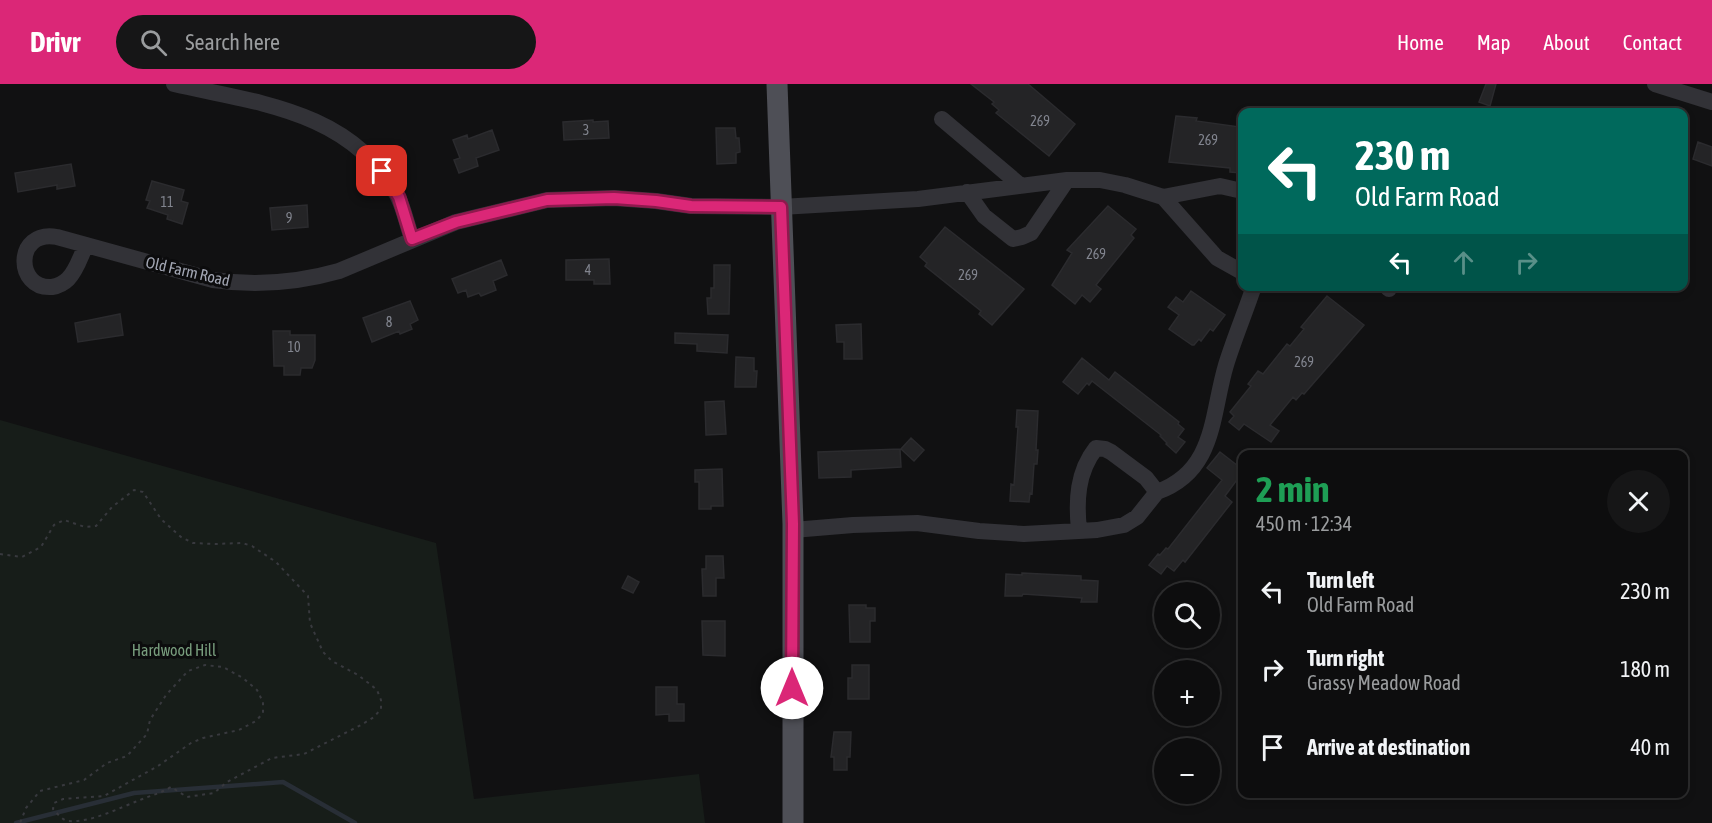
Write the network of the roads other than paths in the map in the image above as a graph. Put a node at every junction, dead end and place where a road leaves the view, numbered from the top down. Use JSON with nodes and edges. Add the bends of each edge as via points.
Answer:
{"nodes":[{"id":1,"x":174,"y":84,"type":"edge"},
{"id":2,"x":777,"y":84,"type":"edge"},
{"id":3,"x":1655,"y":84,"type":"edge"},
{"id":4,"x":1712,"y":102,"type":"edge"},
{"id":5,"x":942,"y":119,"type":"dead end"},
{"id":6,"x":1066,"y":180,"type":"junction"},
{"id":7,"x":1020,"y":185,"type":"junction"},
{"id":8,"x":1238,"y":190,"type":"edge"},
{"id":9,"x":967,"y":192,"type":"junction"},
{"id":10,"x":1163,"y":197,"type":"junction"},
{"id":11,"x":781,"y":207,"type":"junction"},
{"id":12,"x":412,"y":239,"type":"junction"},
{"id":13,"x":86,"y":245,"type":"dead end"},
{"id":14,"x":1238,"y":270,"type":"edge"},
{"id":15,"x":1252,"y":291,"type":"edge"},
{"id":16,"x":1157,"y":492,"type":"junction"},
{"id":17,"x":793,"y":530,"type":"junction"},
{"id":18,"x":1079,"y":530,"type":"junction"},
{"id":19,"x":794,"y":823,"type":"edge"}],
"edges":[{"from":1,"to":12,"type":"street","via":[[266,104],[304,115],[333,130],[382,171],[399,197]]},
{"from":2,"to":11,"type":"main road"},
{"from":3,"to":4,"type":"street"},
{"from":5,"to":7,"type":"street"},
{"from":6,"to":7,"type":"street","name":"Old Farm Road"},
{"from":6,"to":9,"type":"street","via":[[1030,233],[1013,239],[984,216]]},
{"from":6,"to":10,"type":"street","name":"Old Farm Road","via":[[1100,180]]},
{"from":7,"to":9,"type":"street","name":"Old Farm Road"},
{"from":8,"to":10,"type":"street","via":[[1220,186]]},
{"from":9,"to":11,"type":"street","name":"Old Farm Road","via":[[918,199]]},
{"from":10,"to":14,"type":"street","via":[[1217,258]]},
{"from":11,"to":12,"type":"street","name":"Old Farm Road","via":[[691,206],[614,198],[547,200],[456,222]]},
{"from":11,"to":17,"type":"main road"},
{"from":12,"to":13,"type":"street","name":"Old Farm Road","via":[[330,274],[258,284],[213,280]]},
{"from":15,"to":16,"type":"street","via":[[1226,367],[1205,451],[1178,482]]},
{"from":16,"to":18,"type":"street","via":[[1137,517],[1124,525]]},
{"from":16,"to":18,"type":"street","via":[[1146,478],[1105,449],[1096,448],[1082,473],[1076,506]]},
{"from":17,"to":18,"type":"street","via":[[917,523],[1024,534]]},
{"from":17,"to":19,"type":"main road"}]}
